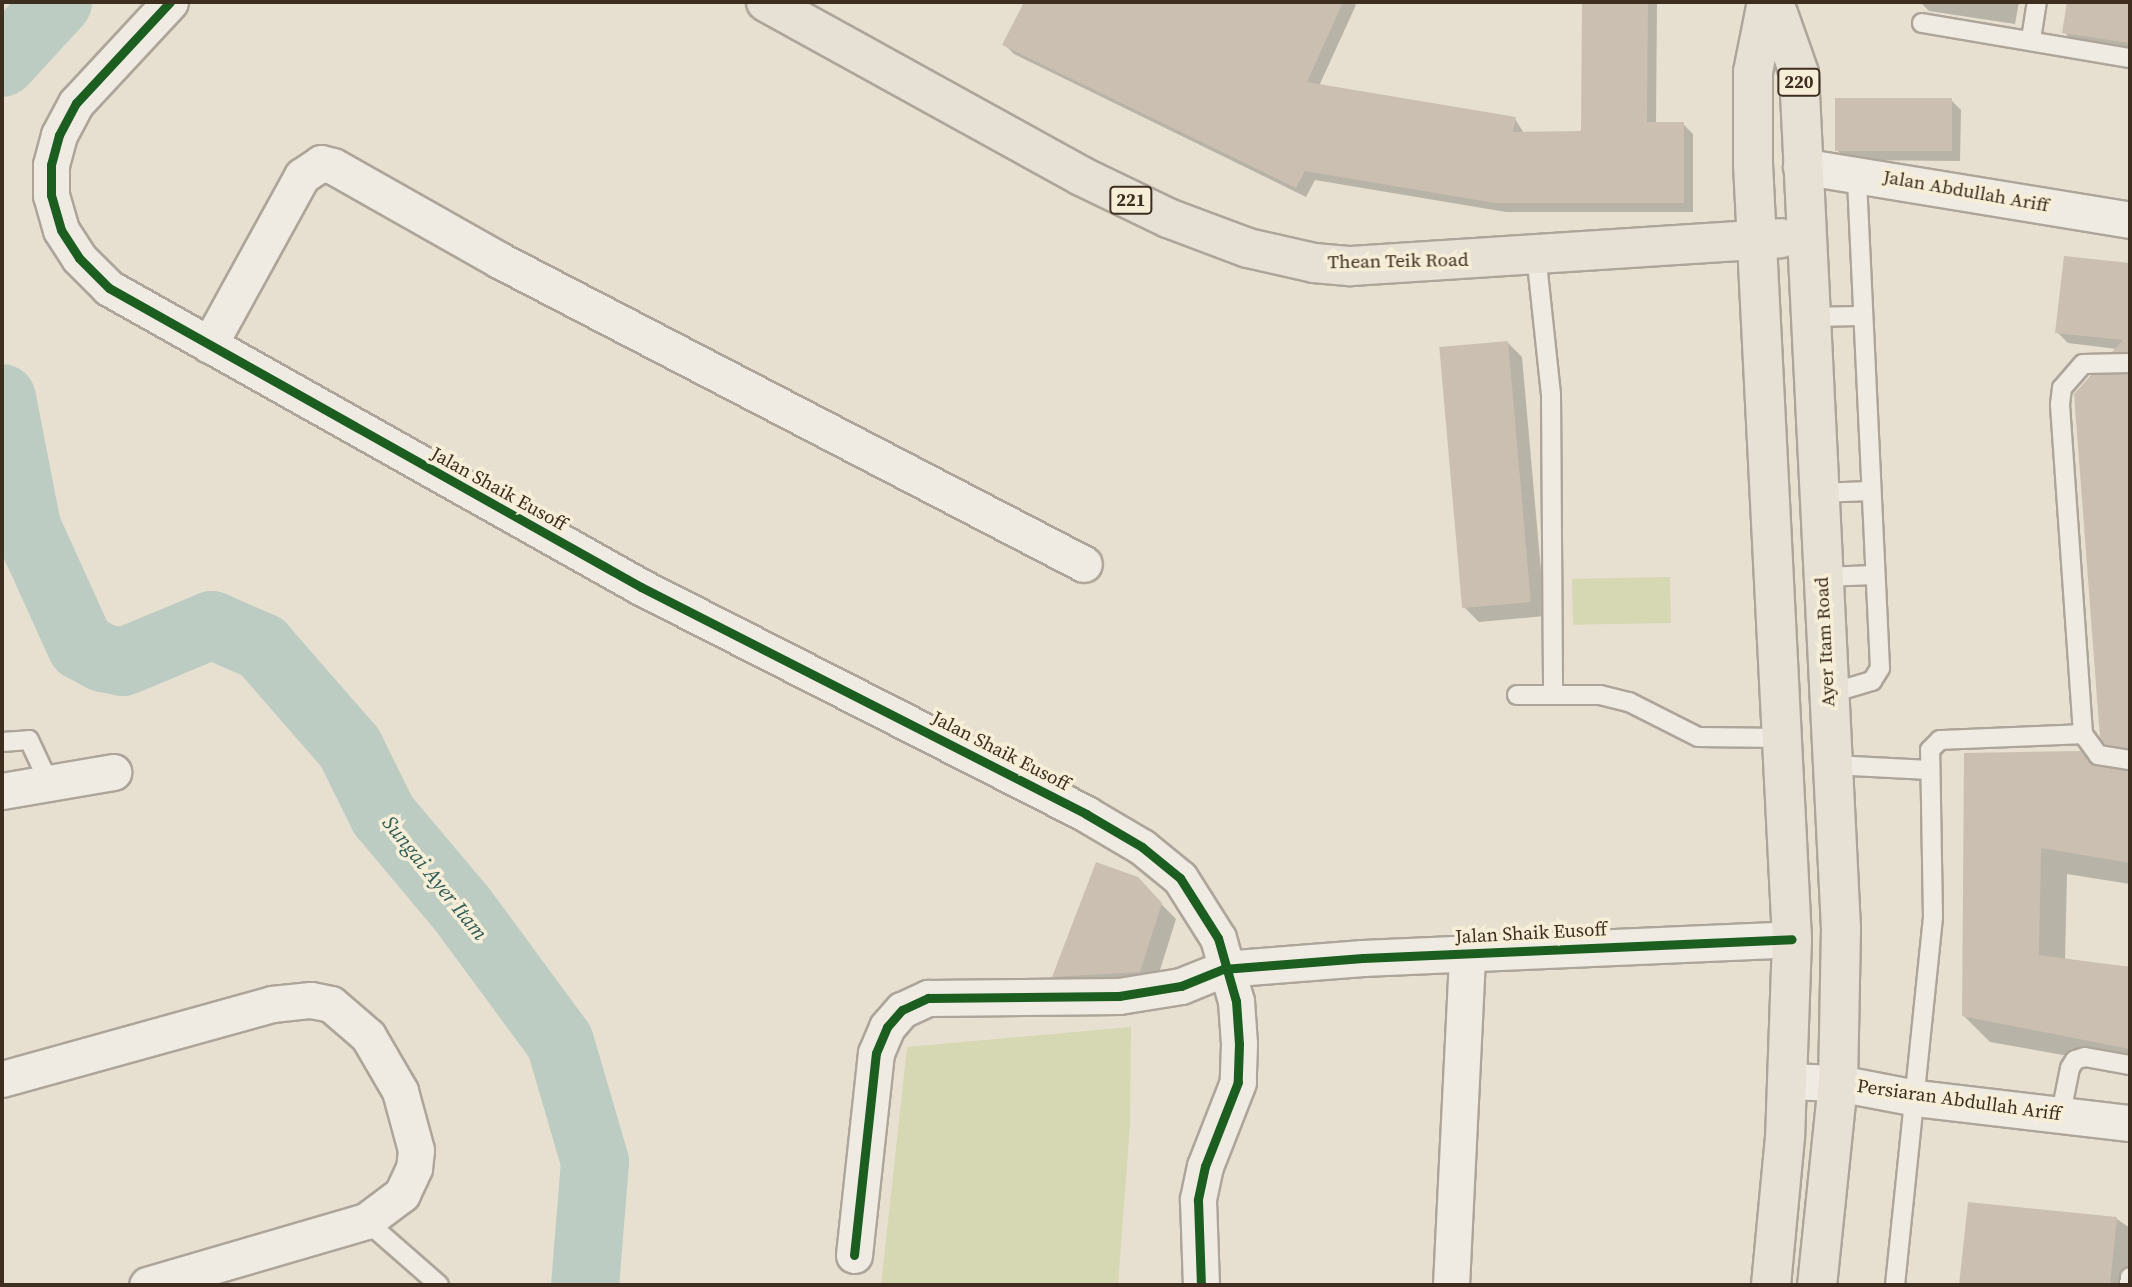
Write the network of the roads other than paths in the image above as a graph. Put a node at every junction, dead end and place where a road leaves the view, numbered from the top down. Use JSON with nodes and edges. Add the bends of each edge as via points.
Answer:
{"nodes":[{"id":1,"x":170,"y":2,"type":"edge"},
{"id":2,"x":1767,"y":2,"type":"edge"},
{"id":3,"x":1774,"y":2,"type":"edge"},
{"id":4,"x":2037,"y":2,"type":"edge"},
{"id":5,"x":782,"y":6,"type":"edge"},
{"id":6,"x":1922,"y":23,"type":"dead end"},
{"id":7,"x":2031,"y":39,"type":"junction"},
{"id":8,"x":2130,"y":58,"type":"edge"},
{"id":9,"x":1801,"y":166,"type":"junction"},
{"id":10,"x":1857,"y":172,"type":"junction"},
{"id":11,"x":2130,"y":220,"type":"edge"},
{"id":12,"x":1804,"y":238,"type":"junction"},
{"id":13,"x":1756,"y":239,"type":"junction"},
{"id":14,"x":1536,"y":254,"type":"junction"},
{"id":15,"x":1862,"y":316,"type":"junction"},
{"id":16,"x":1808,"y":317,"type":"junction"},
{"id":17,"x":209,"y":345,"type":"junction"},
{"id":18,"x":2130,"y":363,"type":"edge"},
{"id":19,"x":1871,"y":491,"type":"junction"},
{"id":20,"x":1817,"y":493,"type":"junction"},
{"id":21,"x":1084,"y":564,"type":"dead end"},
{"id":22,"x":1875,"y":575,"type":"junction"},
{"id":23,"x":1822,"y":577,"type":"junction"},
{"id":24,"x":1553,"y":694,"type":"junction"},
{"id":25,"x":1828,"y":694,"type":"junction"},
{"id":26,"x":1517,"y":695,"type":"dead end"},
{"id":27,"x":2083,"y":734,"type":"junction"},
{"id":28,"x":1784,"y":738,"type":"junction"},
{"id":29,"x":2,"y":742,"type":"edge"},
{"id":30,"x":2130,"y":760,"type":"edge"},
{"id":31,"x":1832,"y":765,"type":"junction"},
{"id":32,"x":1930,"y":770,"type":"junction"},
{"id":33,"x":113,"y":772,"type":"dead end"},
{"id":34,"x":50,"y":785,"type":"junction"},
{"id":35,"x":2,"y":790,"type":"edge"},
{"id":36,"x":1792,"y":939,"type":"junction"},
{"id":37,"x":1467,"y":954,"type":"junction"},
{"id":38,"x":1223,"y":969,"type":"junction"},
{"id":39,"x":2130,"y":1065,"type":"edge"},
{"id":40,"x":2,"y":1079,"type":"edge"},
{"id":41,"x":1788,"y":1081,"type":"junction"},
{"id":42,"x":1838,"y":1083,"type":"junction"},
{"id":43,"x":1916,"y":1098,"type":"junction"},
{"id":44,"x":2061,"y":1113,"type":"junction"},
{"id":45,"x":2130,"y":1122,"type":"edge"},
{"id":46,"x":366,"y":1221,"type":"junction"},
{"id":47,"x":854,"y":1255,"type":"dead end"},
{"id":48,"x":2130,"y":1277,"type":"edge"},
{"id":49,"x":147,"y":1285,"type":"edge"},
{"id":50,"x":439,"y":1285,"type":"edge"},
{"id":51,"x":1201,"y":1285,"type":"edge"},
{"id":52,"x":1451,"y":1285,"type":"edge"},
{"id":53,"x":1771,"y":1285,"type":"edge"},
{"id":54,"x":1817,"y":1285,"type":"edge"},
{"id":55,"x":1895,"y":1285,"type":"edge"},
{"id":56,"x":2129,"y":1285,"type":"edge"}],
"edges":[{"from":1,"to":17,"type":"street","name":"Jalan Shaik Eusoff","via":[[76,103],[59,135],[51,165],[51,195],[61,230],[79,258],[109,288]]},
{"from":2,"to":13,"type":"main road","number":"220","via":[[1753,72]]},
{"from":3,"to":9,"type":"main road","name":"Ayer Itam Road","number":"220","via":[[1799,73]]},
{"from":4,"to":7,"type":"lane"},
{"from":5,"to":14,"type":"main road","name":"Thean Teik Road","number":"221","via":[[1081,176],[1168,218],[1248,248],[1314,263],[1351,265]]},
{"from":6,"to":7,"type":"lane"},
{"from":7,"to":8,"type":"lane"},
{"from":9,"to":10,"type":"street","name":"Jalan Abdullah Ariff"},
{"from":9,"to":12,"type":"main road","name":"Ayer Itam Road","number":"220"},
{"from":10,"to":11,"type":"street","name":"Jalan Abdullah Ariff"},
{"from":10,"to":15,"type":"lane"},
{"from":12,"to":13,"type":"main road","number":"221"},
{"from":12,"to":16,"type":"main road","name":"Ayer Itam Road"},
{"from":13,"to":14,"type":"main road","name":"Thean Teik Road","number":"221"},
{"from":13,"to":28,"type":"main road"},
{"from":14,"to":24,"type":"lane","via":[[1551,394]]},
{"from":15,"to":16,"type":"lane"},
{"from":15,"to":19,"type":"lane"},
{"from":16,"to":20,"type":"main road","name":"Ayer Itam Road"},
{"from":17,"to":21,"type":"street","via":[[302,176],[321,163],[333,166],[499,260]]},
{"from":17,"to":38,"type":"street","name":"Jalan Shaik Eusoff","via":[[641,587],[1142,847],[1180,878],[1218,938]]},
{"from":18,"to":27,"type":"lane","via":[[2083,365],[2062,387]]},
{"from":19,"to":20,"type":"lane"},
{"from":19,"to":22,"type":"lane"},
{"from":20,"to":23,"type":"main road","name":"Ayer Itam Road"},
{"from":22,"to":23,"type":"lane"},
{"from":22,"to":25,"type":"lane","via":[[1879,676]]},
{"from":23,"to":25,"type":"main road","name":"Ayer Itam Road"},
{"from":24,"to":26,"type":"lane"},
{"from":24,"to":28,"type":"lane","via":[[1601,695],[1629,702],[1709,739]]},
{"from":25,"to":31,"type":"main road","name":"Ayer Itam Road"},
{"from":27,"to":30,"type":"lane","via":[[2098,755]]},
{"from":27,"to":32,"type":"lane","via":[[1940,740],[1930,750]]},
{"from":28,"to":36,"type":"main road"},
{"from":29,"to":34,"type":"lane","via":[[20,738],[35,745]]},
{"from":31,"to":32,"type":"lane"},
{"from":31,"to":42,"type":"main road","name":"Ayer Itam Road","via":[[1841,929]]},
{"from":32,"to":43,"type":"lane","via":[[1933,917]]},
{"from":33,"to":34,"type":"street"},
{"from":34,"to":35,"type":"street"},
{"from":36,"to":37,"type":"street","name":"Jalan Shaik Eusoff"},
{"from":36,"to":41,"type":"main road"},
{"from":37,"to":38,"type":"street","name":"Jalan Shaik Eusoff"},
{"from":37,"to":52,"type":"street"},
{"from":38,"to":47,"type":"street","name":"Jalan Shaik Eusoff","via":[[1181,986],[1119,996],[928,998],[902,1010],[887,1027],[876,1053]]},
{"from":38,"to":51,"type":"street","name":"Jalan Shaik Eusoff","via":[[1236,1002],[1238,1082],[1205,1166],[1198,1200]]},
{"from":39,"to":44,"type":"lane","via":[[2084,1057],[2076,1060],[2070,1068]]},
{"from":40,"to":46,"type":"street","via":[[272,1004],[311,1000],[331,1004],[368,1036],[400,1091],[416,1150],[412,1175],[402,1194]]},
{"from":41,"to":42,"type":"street","name":"Persiaran Abdullah Ariff"},
{"from":41,"to":53,"type":"main road"},
{"from":42,"to":43,"type":"street","name":"Persiaran Abdullah Ariff"},
{"from":42,"to":54,"type":"main road","name":"Ayer Itam Road"},
{"from":43,"to":44,"type":"street","name":"Persiaran Abdullah Ariff"},
{"from":43,"to":55,"type":"lane"},
{"from":44,"to":45,"type":"street","name":"Persiaran Abdullah Ariff"},
{"from":46,"to":49,"type":"street"},
{"from":46,"to":50,"type":"lane"},
{"from":48,"to":56,"type":"lane"}]}
